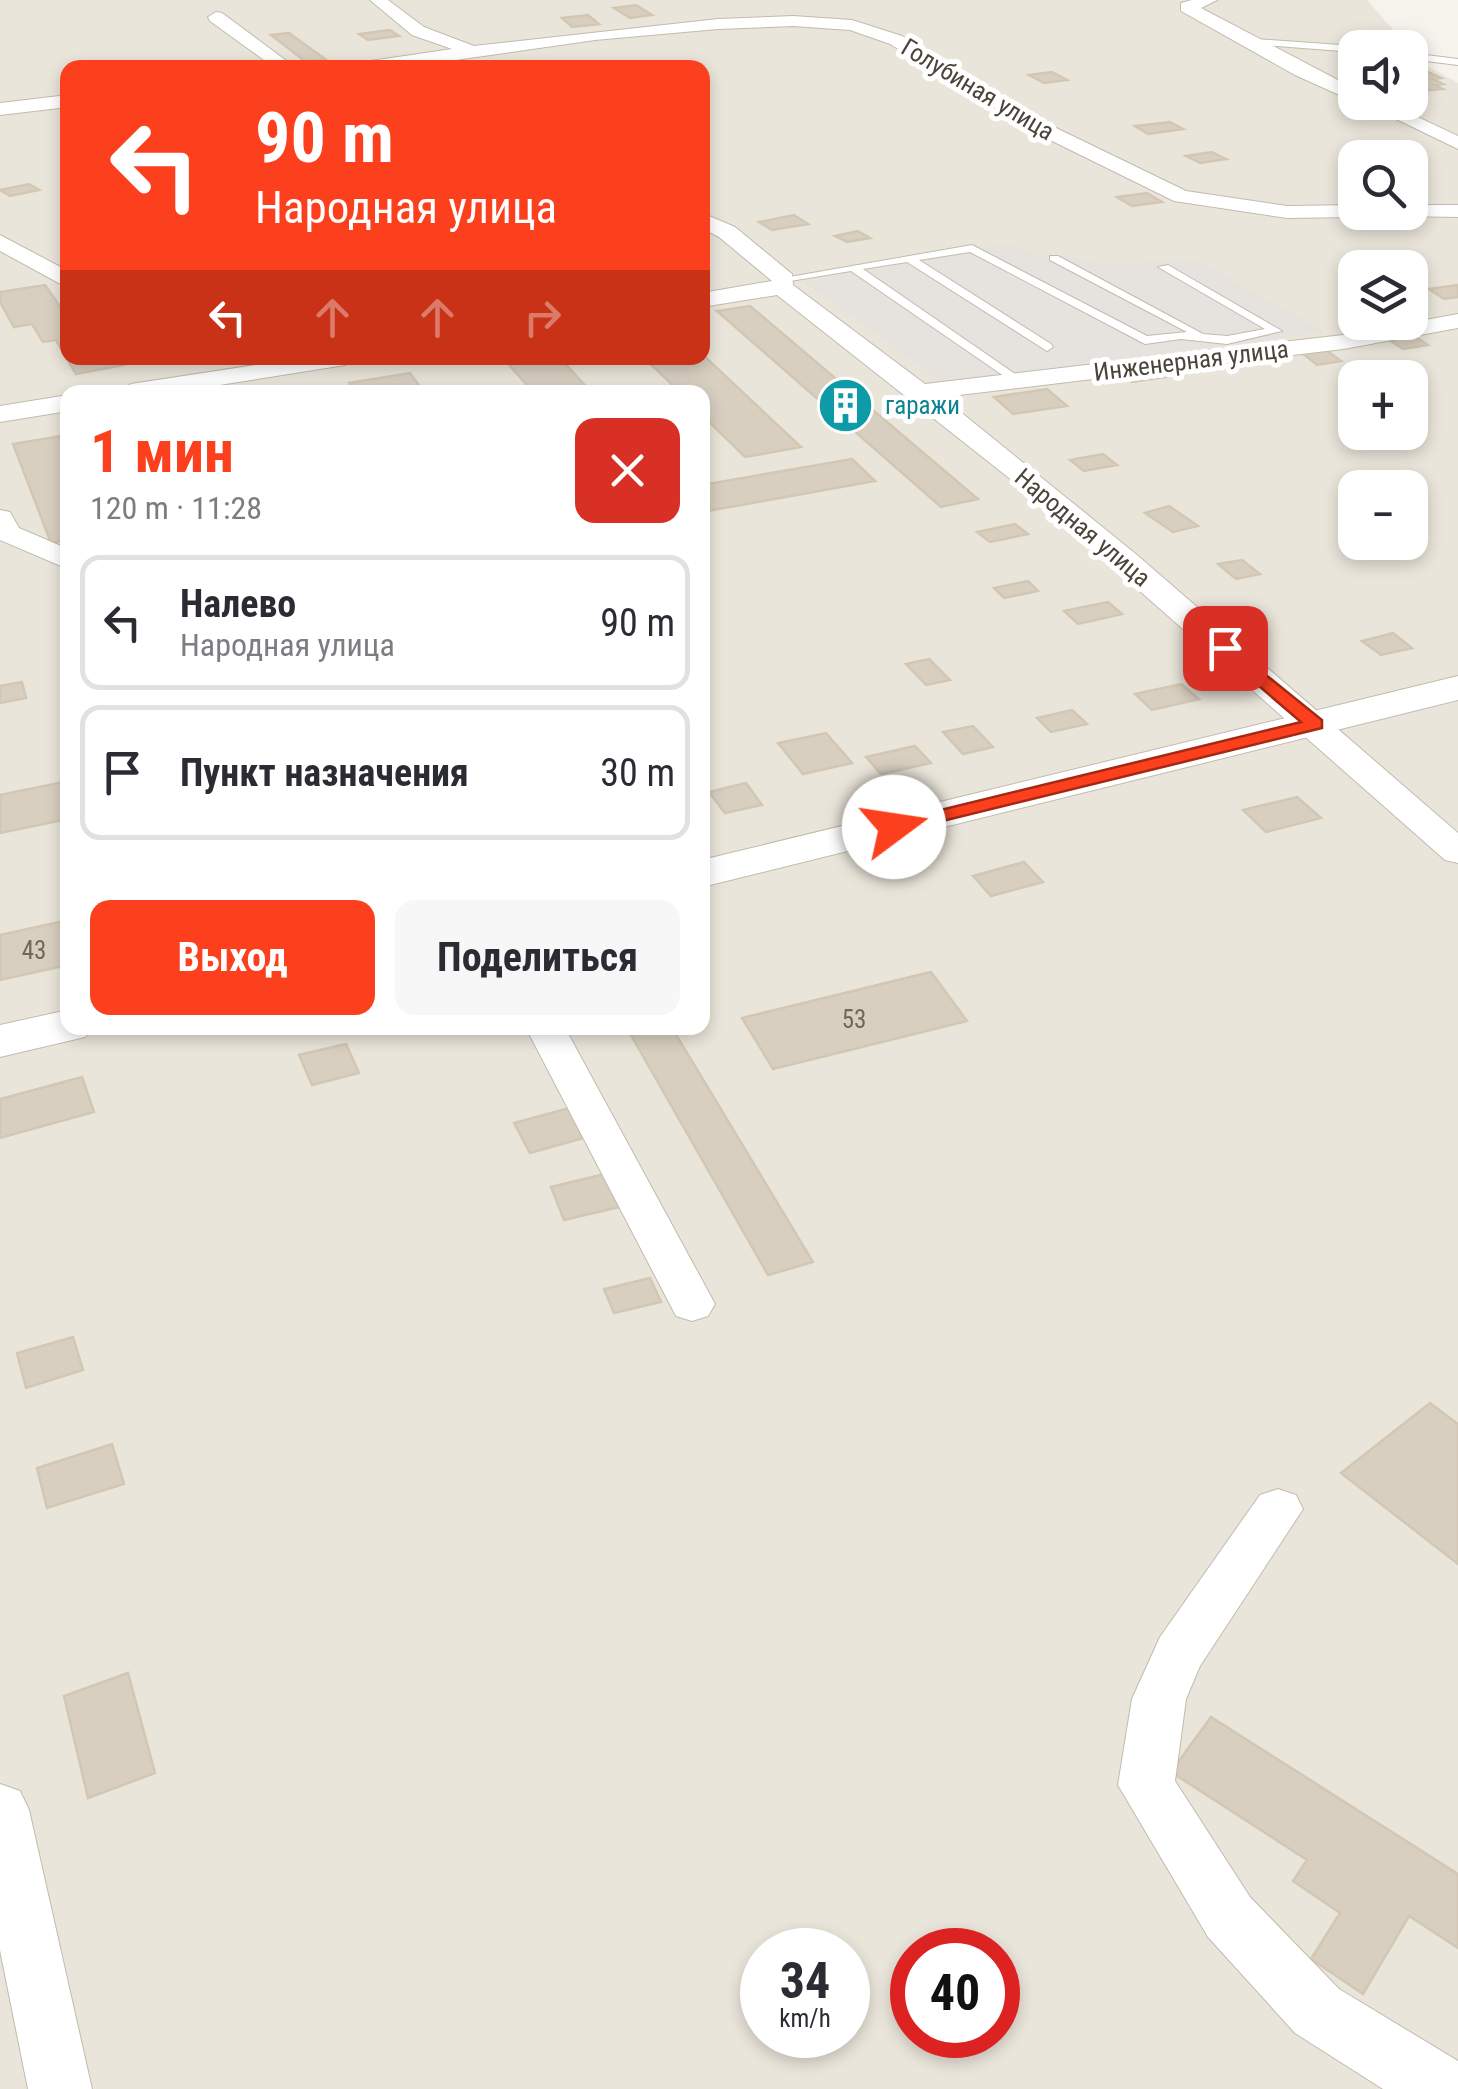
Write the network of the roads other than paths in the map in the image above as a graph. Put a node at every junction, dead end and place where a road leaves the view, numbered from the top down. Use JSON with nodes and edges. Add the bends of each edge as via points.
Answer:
{"nodes":[{"id":1,"x":378,"y":0,"type":"edge"},
{"id":2,"x":1209,"y":0,"type":"edge"},
{"id":3,"x":216,"y":17,"type":"dead end"},
{"id":4,"x":1255,"y":42,"type":"junction"},
{"id":5,"x":1338,"y":49,"type":"edge"},
{"id":6,"x":471,"y":51,"type":"junction"},
{"id":7,"x":1428,"y":58,"type":"edge"},
{"id":8,"x":276,"y":60,"type":"edge"},
{"id":9,"x":445,"y":60,"type":"edge"},
{"id":10,"x":1458,"y":62,"type":"edge"},
{"id":11,"x":1338,"y":88,"type":"edge"},
{"id":12,"x":60,"y":103,"type":"edge"},
{"id":13,"x":0,"y":109,"type":"edge"},
{"id":14,"x":1409,"y":120,"type":"edge"},
{"id":15,"x":1458,"y":143,"type":"edge"},
{"id":16,"x":1428,"y":211,"type":"edge"},
{"id":17,"x":1458,"y":211,"type":"edge"},
{"id":18,"x":1338,"y":212,"type":"edge"},
{"id":19,"x":710,"y":222,"type":"edge"},
{"id":20,"x":0,"y":242,"type":"edge"},
{"id":21,"x":908,"y":258,"type":"junction"},
{"id":22,"x":1054,"y":258,"type":"dead end"},
{"id":23,"x":60,"y":261,"type":"edge"},
{"id":24,"x":42,"y":266,"type":"junction"},
{"id":25,"x":1164,"y":267,"type":"dead end"},
{"id":26,"x":852,"y":268,"type":"junction"},
{"id":27,"x":60,"y":276,"type":"edge"},
{"id":28,"x":782,"y":283,"type":"junction"},
{"id":29,"x":710,"y":298,"type":"edge"},
{"id":30,"x":1458,"y":321,"type":"edge"},
{"id":31,"x":1204,"y":336,"type":"junction"},
{"id":32,"x":1047,"y":347,"type":"dead end"},
{"id":33,"x":211,"y":365,"type":"edge"},
{"id":34,"x":301,"y":365,"type":"edge"},
{"id":35,"x":232,"y":376,"type":"junction"},
{"id":36,"x":1017,"y":381,"type":"junction"},
{"id":37,"x":175,"y":385,"type":"edge"},
{"id":38,"x":923,"y":392,"type":"junction"},
{"id":39,"x":60,"y":404,"type":"edge"},
{"id":40,"x":0,"y":414,"type":"edge"},
{"id":41,"x":0,"y":518,"type":"edge"},
{"id":42,"x":60,"y":556,"type":"edge"},
{"id":43,"x":1458,"y":688,"type":"edge"},
{"id":44,"x":1315,"y":724,"type":"junction"},
{"id":45,"x":1458,"y":852,"type":"edge"},
{"id":46,"x":710,"y":872,"type":"edge"},
{"id":47,"x":60,"y":1028,"type":"edge"},
{"id":48,"x":549,"y":1035,"type":"edge"},
{"id":49,"x":0,"y":1042,"type":"edge"},
{"id":50,"x":692,"y":1304,"type":"dead end"},
{"id":51,"x":1278,"y":1509,"type":"dead end"},
{"id":52,"x":0,"y":1810,"type":"edge"},
{"id":53,"x":60,"y":2089,"type":"edge"},
{"id":54,"x":1448,"y":2089,"type":"edge"}],
"edges":[{"from":1,"to":6,"type":"street","via":[[418,31]]},
{"from":2,"to":4,"type":"street","via":[[1187,6]]},
{"from":3,"to":8,"type":"street"},
{"from":4,"to":5,"type":"lane"},
{"from":4,"to":11,"type":"street"},
{"from":6,"to":9,"type":"street","name":"Голубиная улица"},
{"from":6,"to":18,"type":"street","name":"Голубиная улица","via":[[718,24],[852,25],[896,40],[1048,131],[1182,197]]},
{"from":7,"to":10,"type":"lane"},
{"from":12,"to":13,"type":"street"},
{"from":14,"to":15,"type":"street"},
{"from":16,"to":17,"type":"street"},
{"from":19,"to":28,"type":"street","name":"Народная улица"},
{"from":20,"to":24,"type":"street"},
{"from":21,"to":26,"type":"lane"},
{"from":21,"to":31,"type":"lane","via":[[972,248],[1145,340]]},
{"from":21,"to":32,"type":"lane"},
{"from":22,"to":31,"type":"lane"},
{"from":23,"to":24,"type":"street"},
{"from":24,"to":27,"type":"street"},
{"from":25,"to":31,"type":"lane","via":[[1276,330],[1227,340]]},
{"from":26,"to":28,"type":"lane"},
{"from":26,"to":36,"type":"lane"},
{"from":28,"to":29,"type":"street"},
{"from":28,"to":38,"type":"street","name":"Народная улица"},
{"from":30,"to":36,"type":"street","name":"Инженерная улица","via":[[1344,342]]},
{"from":33,"to":35,"type":"street"},
{"from":34,"to":35,"type":"street"},
{"from":35,"to":37,"type":"street"},
{"from":36,"to":38,"type":"street","name":"Инженерная улица"},
{"from":38,"to":44,"type":"street","name":"Народная улица"},
{"from":39,"to":40,"type":"street"},
{"from":41,"to":42,"type":"street","via":[[7,533]]},
{"from":43,"to":44,"type":"street"},
{"from":44,"to":45,"type":"street","name":"Народная улица"},
{"from":44,"to":46,"type":"street"},
{"from":47,"to":49,"type":"street"},
{"from":48,"to":50,"type":"street"},
{"from":51,"to":54,"type":"street","via":[[1178,1652],[1159,1699],[1146,1784],[1228,1916],[1317,2012]]},
{"from":52,"to":53,"type":"street"}]}
